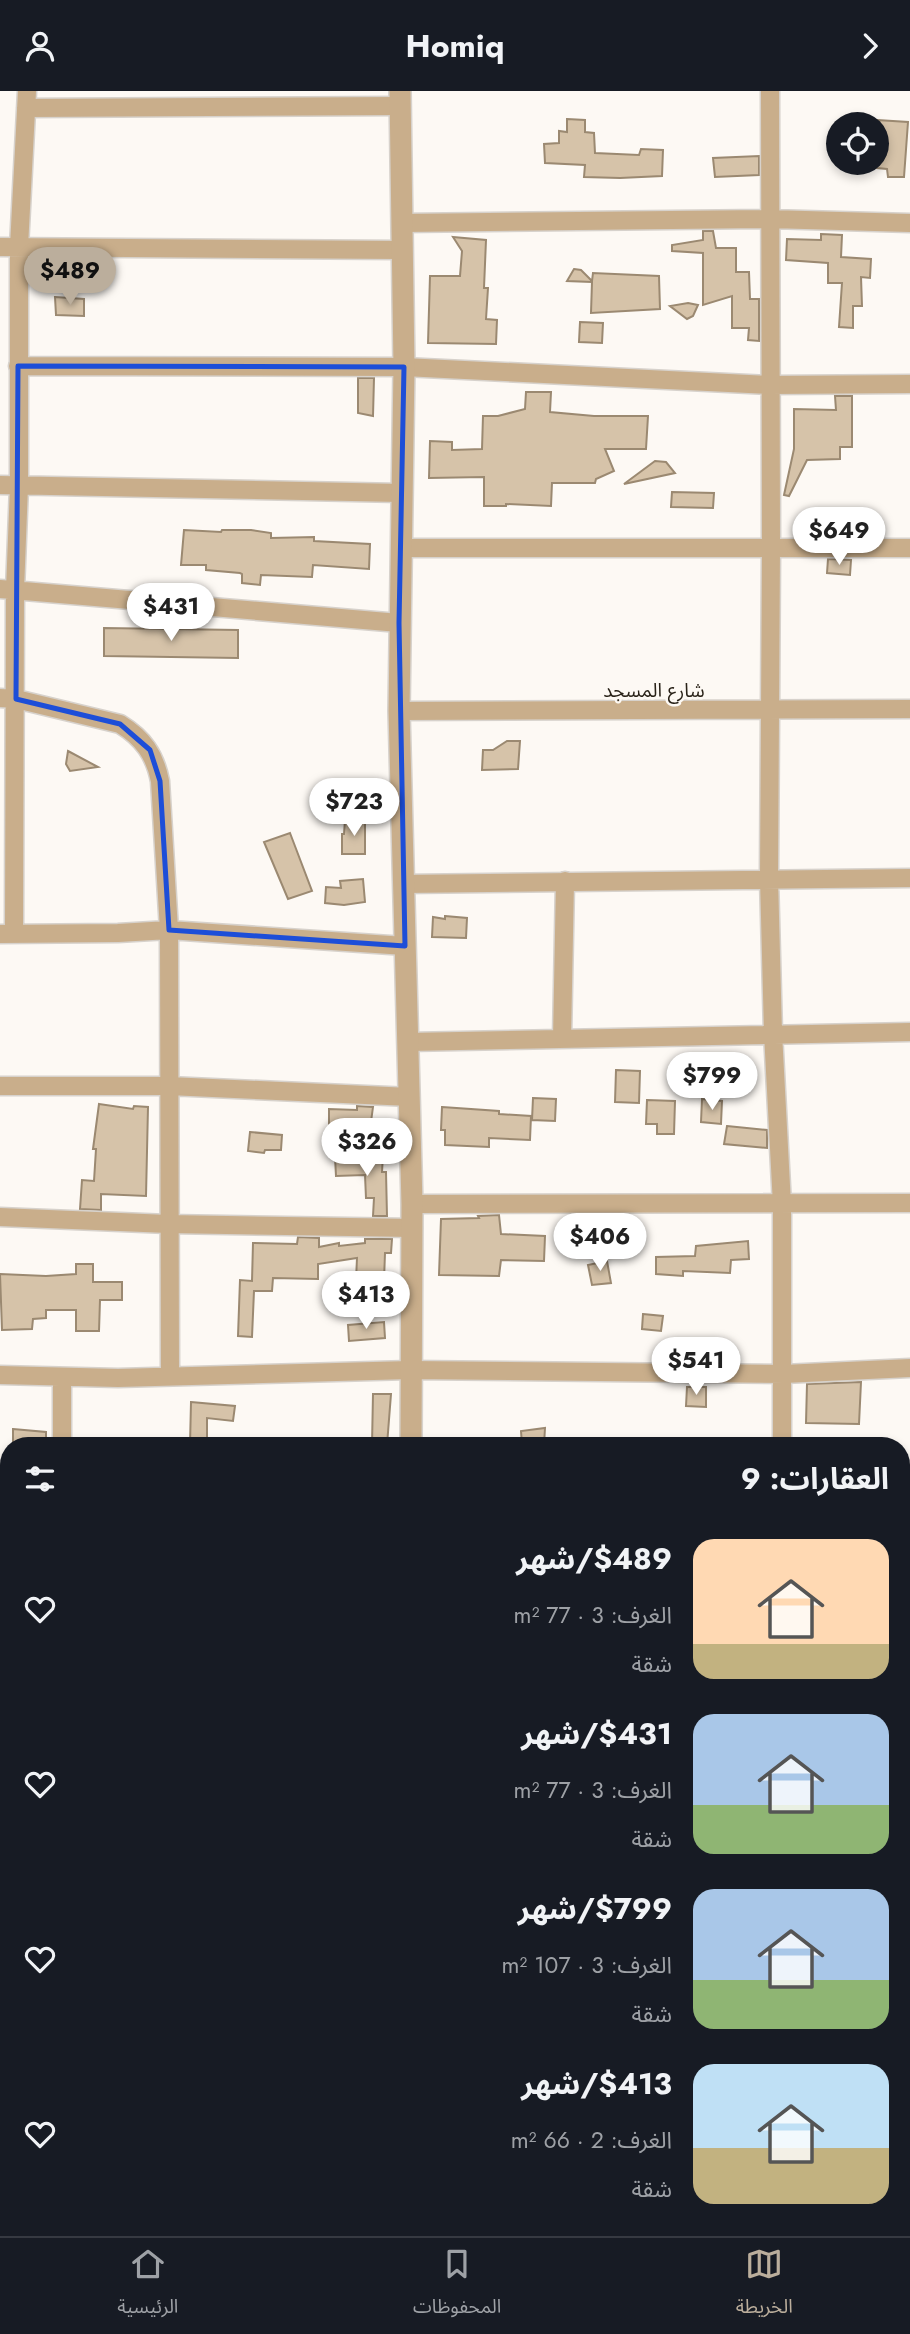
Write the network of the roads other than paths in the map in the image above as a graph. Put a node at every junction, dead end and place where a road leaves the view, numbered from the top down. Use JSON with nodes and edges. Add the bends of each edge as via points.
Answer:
{"nodes":[{"id":1,"x":770,"y":91,"type":"edge"},
{"id":2,"x":26,"y":99,"type":"edge"},
{"id":3,"x":400,"y":99,"type":"edge"},
{"id":4,"x":770,"y":219,"type":"junction"},
{"id":5,"x":401,"y":223,"type":"junction"},
{"id":6,"x":910,"y":223,"type":"edge"},
{"id":7,"x":0,"y":247,"type":"edge"},
{"id":8,"x":19,"y":247,"type":"junction"},
{"id":9,"x":401,"y":250,"type":"junction"},
{"id":10,"x":18,"y":366,"type":"junction"},
{"id":11,"x":404,"y":367,"type":"junction"},
{"id":12,"x":770,"y":384,"type":"junction"},
{"id":13,"x":910,"y":384,"type":"edge"},
{"id":14,"x":0,"y":485,"type":"edge"},
{"id":15,"x":19,"y":486,"type":"junction"},
{"id":16,"x":401,"y":493,"type":"junction"},
{"id":17,"x":771,"y":547,"type":"junction"},
{"id":18,"x":401,"y":548,"type":"junction"},
{"id":19,"x":910,"y":548,"type":"edge"},
{"id":20,"x":7,"y":589,"type":"edge"},
{"id":21,"x":399,"y":623,"type":"junction"},
{"id":22,"x":8,"y":698,"type":"edge"},
{"id":23,"x":910,"y":709,"type":"edge"},
{"id":24,"x":398,"y":711,"type":"junction"},
{"id":25,"x":769,"y":711,"type":"junction"},
{"id":26,"x":769,"y":878,"type":"junction"},
{"id":27,"x":910,"y":878,"type":"edge"},
{"id":28,"x":565,"y":881,"type":"junction"},
{"id":29,"x":402,"y":884,"type":"junction"},
{"id":30,"x":169,"y":930,"type":"junction"},
{"id":31,"x":7,"y":933,"type":"edge"},
{"id":32,"x":405,"y":946,"type":"junction"},
{"id":33,"x":910,"y":1032,"type":"edge"},
{"id":34,"x":773,"y":1033,"type":"junction"},
{"id":35,"x":562,"y":1039,"type":"junction"},
{"id":36,"x":408,"y":1042,"type":"junction"},
{"id":37,"x":0,"y":1086,"type":"edge"},
{"id":38,"x":169,"y":1086,"type":"junction"},
{"id":39,"x":410,"y":1097,"type":"junction"},
{"id":40,"x":412,"y":1203,"type":"junction"},
{"id":41,"x":910,"y":1203,"type":"edge"},
{"id":42,"x":782,"y":1205,"type":"junction"},
{"id":43,"x":0,"y":1217,"type":"edge"},
{"id":44,"x":168,"y":1224,"type":"junction"},
{"id":45,"x":413,"y":1228,"type":"junction"},
{"id":46,"x":910,"y":1368,"type":"edge"},
{"id":47,"x":410,"y":1370,"type":"junction"},
{"id":48,"x":784,"y":1374,"type":"junction"},
{"id":49,"x":0,"y":1375,"type":"edge"},
{"id":50,"x":170,"y":1376,"type":"junction"},
{"id":51,"x":62,"y":1377,"type":"junction"},
{"id":52,"x":62,"y":1437,"type":"edge"},
{"id":53,"x":411,"y":1437,"type":"edge"},
{"id":54,"x":782,"y":1437,"type":"edge"}],
"edges":[{"from":1,"to":4,"type":"street"},
{"from":2,"to":3,"type":"street"},
{"from":2,"to":8,"type":"street"},
{"from":3,"to":5,"type":"street"},
{"from":4,"to":5,"type":"street"},
{"from":4,"to":6,"type":"street"},
{"from":4,"to":12,"type":"street"},
{"from":5,"to":9,"type":"street"},
{"from":7,"to":8,"type":"street"},
{"from":8,"to":9,"type":"street"},
{"from":8,"to":10,"type":"street"},
{"from":9,"to":11,"type":"street"},
{"from":10,"to":11,"type":"street"},
{"from":10,"to":15,"type":"street"},
{"from":11,"to":12,"type":"street"},
{"from":11,"to":16,"type":"street"},
{"from":12,"to":13,"type":"street"},
{"from":12,"to":17,"type":"street"},
{"from":14,"to":15,"type":"street"},
{"from":15,"to":16,"type":"street"},
{"from":15,"to":20,"type":"street"},
{"from":16,"to":18,"type":"street"},
{"from":17,"to":18,"type":"street"},
{"from":17,"to":19,"type":"street"},
{"from":17,"to":25,"type":"street"},
{"from":18,"to":21,"type":"street"},
{"from":20,"to":21,"type":"street"},
{"from":20,"to":22,"type":"street"},
{"from":21,"to":24,"type":"street"},
{"from":22,"to":30,"type":"street","via":[[120,724],[150,750],[160,781]]},
{"from":22,"to":31,"type":"street"},
{"from":23,"to":25,"type":"street","name":"شارع المسجد"},
{"from":24,"to":25,"type":"street","name":"شارع المسجد"},
{"from":24,"to":29,"type":"street"},
{"from":25,"to":26,"type":"street"},
{"from":26,"to":27,"type":"street"},
{"from":26,"to":28,"type":"street"},
{"from":26,"to":34,"type":"street"},
{"from":28,"to":29,"type":"street"},
{"from":28,"to":35,"type":"street"},
{"from":29,"to":32,"type":"street"},
{"from":30,"to":31,"type":"street"},
{"from":30,"to":32,"type":"street"},
{"from":30,"to":38,"type":"street"},
{"from":32,"to":36,"type":"street"},
{"from":33,"to":34,"type":"street"},
{"from":34,"to":35,"type":"street"},
{"from":34,"to":42,"type":"street"},
{"from":35,"to":36,"type":"street"},
{"from":36,"to":39,"type":"street"},
{"from":37,"to":38,"type":"street"},
{"from":38,"to":39,"type":"street"},
{"from":38,"to":44,"type":"street"},
{"from":39,"to":40,"type":"street"},
{"from":40,"to":42,"type":"street"},
{"from":40,"to":45,"type":"street"},
{"from":41,"to":42,"type":"street"},
{"from":42,"to":48,"type":"street"},
{"from":43,"to":44,"type":"street"},
{"from":44,"to":45,"type":"street"},
{"from":44,"to":50,"type":"street"},
{"from":45,"to":47,"type":"street"},
{"from":46,"to":48,"type":"street"},
{"from":47,"to":48,"type":"street"},
{"from":47,"to":50,"type":"street"},
{"from":47,"to":53,"type":"street"},
{"from":48,"to":54,"type":"street"},
{"from":49,"to":51,"type":"street"},
{"from":50,"to":51,"type":"street"},
{"from":51,"to":52,"type":"street"}]}
